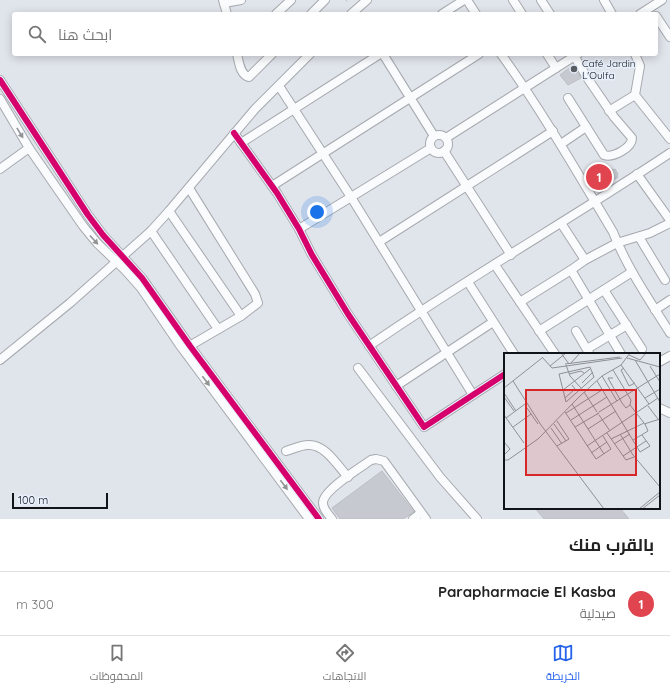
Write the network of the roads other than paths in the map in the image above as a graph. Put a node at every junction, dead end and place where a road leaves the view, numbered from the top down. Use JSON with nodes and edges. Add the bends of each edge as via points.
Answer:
{"nodes":[{"id":1,"x":241,"y":0,"type":"edge"},
{"id":2,"x":291,"y":0,"type":"edge"},
{"id":3,"x":325,"y":0,"type":"edge"},
{"id":4,"x":367,"y":0,"type":"edge"},
{"id":5,"x":464,"y":0,"type":"edge"},
{"id":6,"x":467,"y":0,"type":"edge"},
{"id":7,"x":513,"y":0,"type":"edge"},
{"id":8,"x":541,"y":0,"type":"edge"},
{"id":9,"x":604,"y":0,"type":"edge"},
{"id":10,"x":662,"y":0,"type":"edge"},
{"id":11,"x":224,"y":2,"type":"edge"},
{"id":12,"x":353,"y":11,"type":"edge"},
{"id":13,"x":226,"y":12,"type":"edge"},
{"id":14,"x":278,"y":12,"type":"edge"},
{"id":15,"x":313,"y":12,"type":"edge"},
{"id":16,"x":445,"y":12,"type":"edge"},
{"id":17,"x":475,"y":12,"type":"edge"},
{"id":18,"x":521,"y":12,"type":"edge"},
{"id":19,"x":549,"y":12,"type":"edge"},
{"id":20,"x":611,"y":12,"type":"edge"},
{"id":21,"x":654,"y":12,"type":"edge"},
{"id":22,"x":658,"y":18,"type":"edge"},
{"id":23,"x":670,"y":37,"type":"edge"},
{"id":24,"x":238,"y":56,"type":"edge"},
{"id":25,"x":270,"y":56,"type":"edge"},
{"id":26,"x":308,"y":56,"type":"edge"},
{"id":27,"x":378,"y":56,"type":"edge"},
{"id":28,"x":382,"y":56,"type":"edge"},
{"id":29,"x":476,"y":56,"type":"edge"},
{"id":30,"x":502,"y":56,"type":"edge"},
{"id":31,"x":548,"y":56,"type":"edge"},
{"id":32,"x":574,"y":56,"type":"edge"},
{"id":33,"x":576,"y":56,"type":"edge"},
{"id":34,"x":636,"y":56,"type":"edge"},
{"id":35,"x":556,"y":68,"type":"junction"},
{"id":36,"x":0,"y":80,"type":"edge"},
{"id":37,"x":279,"y":86,"type":"junction"},
{"id":38,"x":525,"y":88,"type":"junction"},
{"id":39,"x":635,"y":95,"type":"junction"},
{"id":40,"x":411,"y":98,"type":"junction"},
{"id":41,"x":568,"y":98,"type":"dead end"},
{"id":42,"x":0,"y":99,"type":"edge"},
{"id":43,"x":295,"y":108,"type":"junction"},
{"id":44,"x":610,"y":111,"type":"junction"},
{"id":45,"x":586,"y":127,"type":"junction"},
{"id":46,"x":553,"y":131,"type":"junction"},
{"id":47,"x":234,"y":133,"type":"junction"},
{"id":48,"x":434,"y":136,"type":"junction"},
{"id":49,"x":446,"y":138,"type":"junction"},
{"id":50,"x":670,"y":139,"type":"edge"},
{"id":51,"x":241,"y":143,"type":"junction"},
{"id":52,"x":561,"y":144,"type":"junction"},
{"id":53,"x":29,"y":148,"type":"junction"},
{"id":54,"x":431,"y":148,"type":"junction"},
{"id":55,"x":444,"y":151,"type":"junction"},
{"id":56,"x":323,"y":153,"type":"junction"},
{"id":57,"x":670,"y":153,"type":"edge"},
{"id":58,"x":0,"y":169,"type":"edge"},
{"id":59,"x":637,"y":174,"type":"junction"},
{"id":60,"x":272,"y":186,"type":"junction"},
{"id":61,"x":466,"y":186,"type":"junction"},
{"id":62,"x":188,"y":188,"type":"junction"},
{"id":63,"x":351,"y":197,"type":"junction"},
{"id":64,"x":595,"y":201,"type":"junction"},
{"id":65,"x":169,"y":211,"type":"junction"},
{"id":66,"x":561,"y":222,"type":"junction"},
{"id":67,"x":670,"y":222,"type":"edge"},
{"id":68,"x":299,"y":229,"type":"junction"},
{"id":69,"x":151,"y":231,"type":"junction"},
{"id":70,"x":638,"y":237,"type":"junction"},
{"id":71,"x":379,"y":242,"type":"junction"},
{"id":72,"x":617,"y":243,"type":"junction"},
{"id":73,"x":511,"y":255,"type":"junction"},
{"id":74,"x":120,"y":259,"type":"junction"},
{"id":75,"x":585,"y":260,"type":"junction"},
{"id":76,"x":495,"y":265,"type":"junction"},
{"id":77,"x":571,"y":270,"type":"junction"},
{"id":78,"x":632,"y":272,"type":"junction"},
{"id":79,"x":665,"y":280,"type":"dead end"},
{"id":80,"x":468,"y":282,"type":"junction"},
{"id":81,"x":604,"y":290,"type":"junction"},
{"id":82,"x":588,"y":300,"type":"junction"},
{"id":83,"x":670,"y":300,"type":"edge"},
{"id":84,"x":520,"y":302,"type":"junction"},
{"id":85,"x":421,"y":310,"type":"junction"},
{"id":86,"x":655,"y":310,"type":"junction"},
{"id":87,"x":241,"y":316,"type":"junction"},
{"id":88,"x":493,"y":322,"type":"junction"},
{"id":89,"x":627,"y":325,"type":"junction"},
{"id":90,"x":218,"y":329,"type":"junction"},
{"id":91,"x":539,"y":331,"type":"junction"},
{"id":92,"x":576,"y":331,"type":"dead end"},
{"id":93,"x":670,"y":333,"type":"edge"},
{"id":94,"x":610,"y":336,"type":"junction"},
{"id":95,"x":369,"y":346,"type":"junction"},
{"id":96,"x":187,"y":348,"type":"junction"},
{"id":97,"x":642,"y":349,"type":"dead end"},
{"id":98,"x":589,"y":352,"type":"edge"},
{"id":99,"x":448,"y":353,"type":"junction"},
{"id":100,"x":513,"y":353,"type":"edge"},
{"id":101,"x":554,"y":353,"type":"edge"},
{"id":102,"x":620,"y":353,"type":"edge"},
{"id":103,"x":670,"y":356,"type":"edge"},
{"id":104,"x":0,"y":360,"type":"edge"},
{"id":105,"x":660,"y":361,"type":"edge"},
{"id":106,"x":358,"y":368,"type":"dead end"},
{"id":107,"x":504,"y":375,"type":"edge"},
{"id":108,"x":396,"y":386,"type":"junction"},
{"id":109,"x":473,"y":395,"type":"junction"},
{"id":110,"x":286,"y":451,"type":"dead end"},
{"id":111,"x":348,"y":477,"type":"junction"},
{"id":112,"x":424,"y":516,"type":"edge"},
{"id":113,"x":309,"y":519,"type":"edge"},
{"id":114,"x":319,"y":519,"type":"edge"},
{"id":115,"x":332,"y":519,"type":"edge"},
{"id":116,"x":413,"y":519,"type":"edge"},
{"id":117,"x":477,"y":519,"type":"edge"}],
"edges":[{"from":1,"to":11,"type":"street"},
{"from":2,"to":14,"type":"street"},
{"from":3,"to":15,"type":"street"},
{"from":4,"to":12,"type":"street"},
{"from":5,"to":16,"type":"street"},
{"from":6,"to":17,"type":"street"},
{"from":7,"to":18,"type":"street"},
{"from":8,"to":19,"type":"street"},
{"from":9,"to":20,"type":"street"},
{"from":10,"to":21,"type":"street"},
{"from":11,"to":13,"type":"street"},
{"from":22,"to":23,"type":"street"},
{"from":24,"to":25,"type":"street","via":[[242,72],[249,77]]},
{"from":26,"to":37,"type":"street"},
{"from":27,"to":43,"type":"street"},
{"from":28,"to":40,"type":"street"},
{"from":29,"to":40,"type":"street"},
{"from":30,"to":38,"type":"street"},
{"from":31,"to":35,"type":"street"},
{"from":32,"to":35,"type":"street"},
{"from":33,"to":44,"type":"street"},
{"from":34,"to":39,"type":"street","via":[[640,66]]},
{"from":35,"to":38,"type":"street"},
{"from":36,"to":74,"type":"street","via":[[88,215]]},
{"from":37,"to":43,"type":"street"},
{"from":37,"to":47,"type":"street"},
{"from":38,"to":46,"type":"street"},
{"from":38,"to":49,"type":"street"},
{"from":39,"to":44,"type":"street"},
{"from":39,"to":50,"type":"street"},
{"from":40,"to":48,"type":"street"},
{"from":40,"to":56,"type":"street"},
{"from":41,"to":45,"type":"street"},
{"from":42,"to":53,"type":"street","one_way":true},
{"from":43,"to":51,"type":"street"},
{"from":43,"to":56,"type":"street"},
{"from":44,"to":45,"type":"street","via":[[632,138],[629,146],[612,156],[604,155]]},
{"from":45,"to":52,"type":"street"},
{"from":46,"to":52,"type":"street"},
{"from":46,"to":61,"type":"street"},
{"from":47,"to":51,"type":"street"},
{"from":47,"to":62,"type":"street"},
{"from":48,"to":49,"type":"street","via":[[442,135]]},
{"from":48,"to":54,"type":"street","via":[[430,143]]},
{"from":49,"to":55,"type":"street","via":[[448,144]]},
{"from":51,"to":60,"type":"street"},
{"from":52,"to":64,"type":"street"},
{"from":53,"to":58,"type":"street"},
{"from":53,"to":74,"type":"street","one_way":true,"via":[[91,237]]},
{"from":54,"to":55,"type":"street","via":[[435,152]]},
{"from":54,"to":63,"type":"street"},
{"from":55,"to":61,"type":"street"},
{"from":56,"to":60,"type":"street"},
{"from":56,"to":63,"type":"street"},
{"from":57,"to":59,"type":"street"},
{"from":59,"to":64,"type":"street"},
{"from":59,"to":67,"type":"street"},
{"from":60,"to":68,"type":"street"},
{"from":61,"to":71,"type":"street"},
{"from":61,"to":73,"type":"street"},
{"from":62,"to":65,"type":"street"},
{"from":62,"to":87,"type":"street","via":[[258,299],[258,303]]},
{"from":63,"to":68,"type":"street"},
{"from":63,"to":71,"type":"street"},
{"from":64,"to":66,"type":"street"},
{"from":64,"to":72,"type":"street"},
{"from":65,"to":69,"type":"street"},
{"from":65,"to":87,"type":"street"},
{"from":66,"to":73,"type":"street"},
{"from":66,"to":75,"type":"street"},
{"from":67,"to":70,"type":"street"},
{"from":68,"to":95,"type":"street","via":[[312,255]]},
{"from":69,"to":74,"type":"street"},
{"from":69,"to":90,"type":"street"},
{"from":70,"to":72,"type":"street"},
{"from":70,"to":79,"type":"street"},
{"from":71,"to":85,"type":"street"},
{"from":72,"to":75,"type":"street"},
{"from":72,"to":78,"type":"street"},
{"from":73,"to":76,"type":"street"},
{"from":74,"to":96,"type":"street"},
{"from":74,"to":104,"type":"street"},
{"from":75,"to":77,"type":"street"},
{"from":76,"to":80,"type":"street"},
{"from":76,"to":84,"type":"street"},
{"from":77,"to":82,"type":"street"},
{"from":77,"to":84,"type":"street"},
{"from":78,"to":81,"type":"street"},
{"from":78,"to":86,"type":"street"},
{"from":80,"to":85,"type":"street"},
{"from":80,"to":88,"type":"street"},
{"from":81,"to":82,"type":"street"},
{"from":81,"to":89,"type":"street"},
{"from":82,"to":91,"type":"street"},
{"from":82,"to":94,"type":"street"},
{"from":83,"to":86,"type":"street"},
{"from":84,"to":91,"type":"street"},
{"from":85,"to":95,"type":"street"},
{"from":85,"to":99,"type":"street"},
{"from":86,"to":93,"type":"street"},
{"from":87,"to":90,"type":"street"},
{"from":88,"to":99,"type":"street"},
{"from":88,"to":100,"type":"street"},
{"from":89,"to":94,"type":"street"},
{"from":89,"to":97,"type":"street"},
{"from":90,"to":96,"type":"street"},
{"from":91,"to":101,"type":"street"},
{"from":92,"to":98,"type":"street"},
{"from":94,"to":98,"type":"street"},
{"from":94,"to":102,"type":"street"},
{"from":95,"to":108,"type":"street"},
{"from":96,"to":113,"type":"street","one_way":true},
{"from":96,"to":114,"type":"street"},
{"from":99,"to":108,"type":"street"},
{"from":99,"to":109,"type":"street"},
{"from":103,"to":105,"type":"street"},
{"from":106,"to":117,"type":"street","via":[[440,477]]},
{"from":107,"to":109,"type":"street"},
{"from":108,"to":109,"type":"street","via":[[424,426]]},
{"from":110,"to":111,"type":"street","via":[[306,444],[323,448]]},
{"from":111,"to":112,"type":"street","via":[[371,460],[384,461]]},
{"from":111,"to":115,"type":"street","via":[[334,486],[322,502]]},
{"from":112,"to":116,"type":"street"}]}
